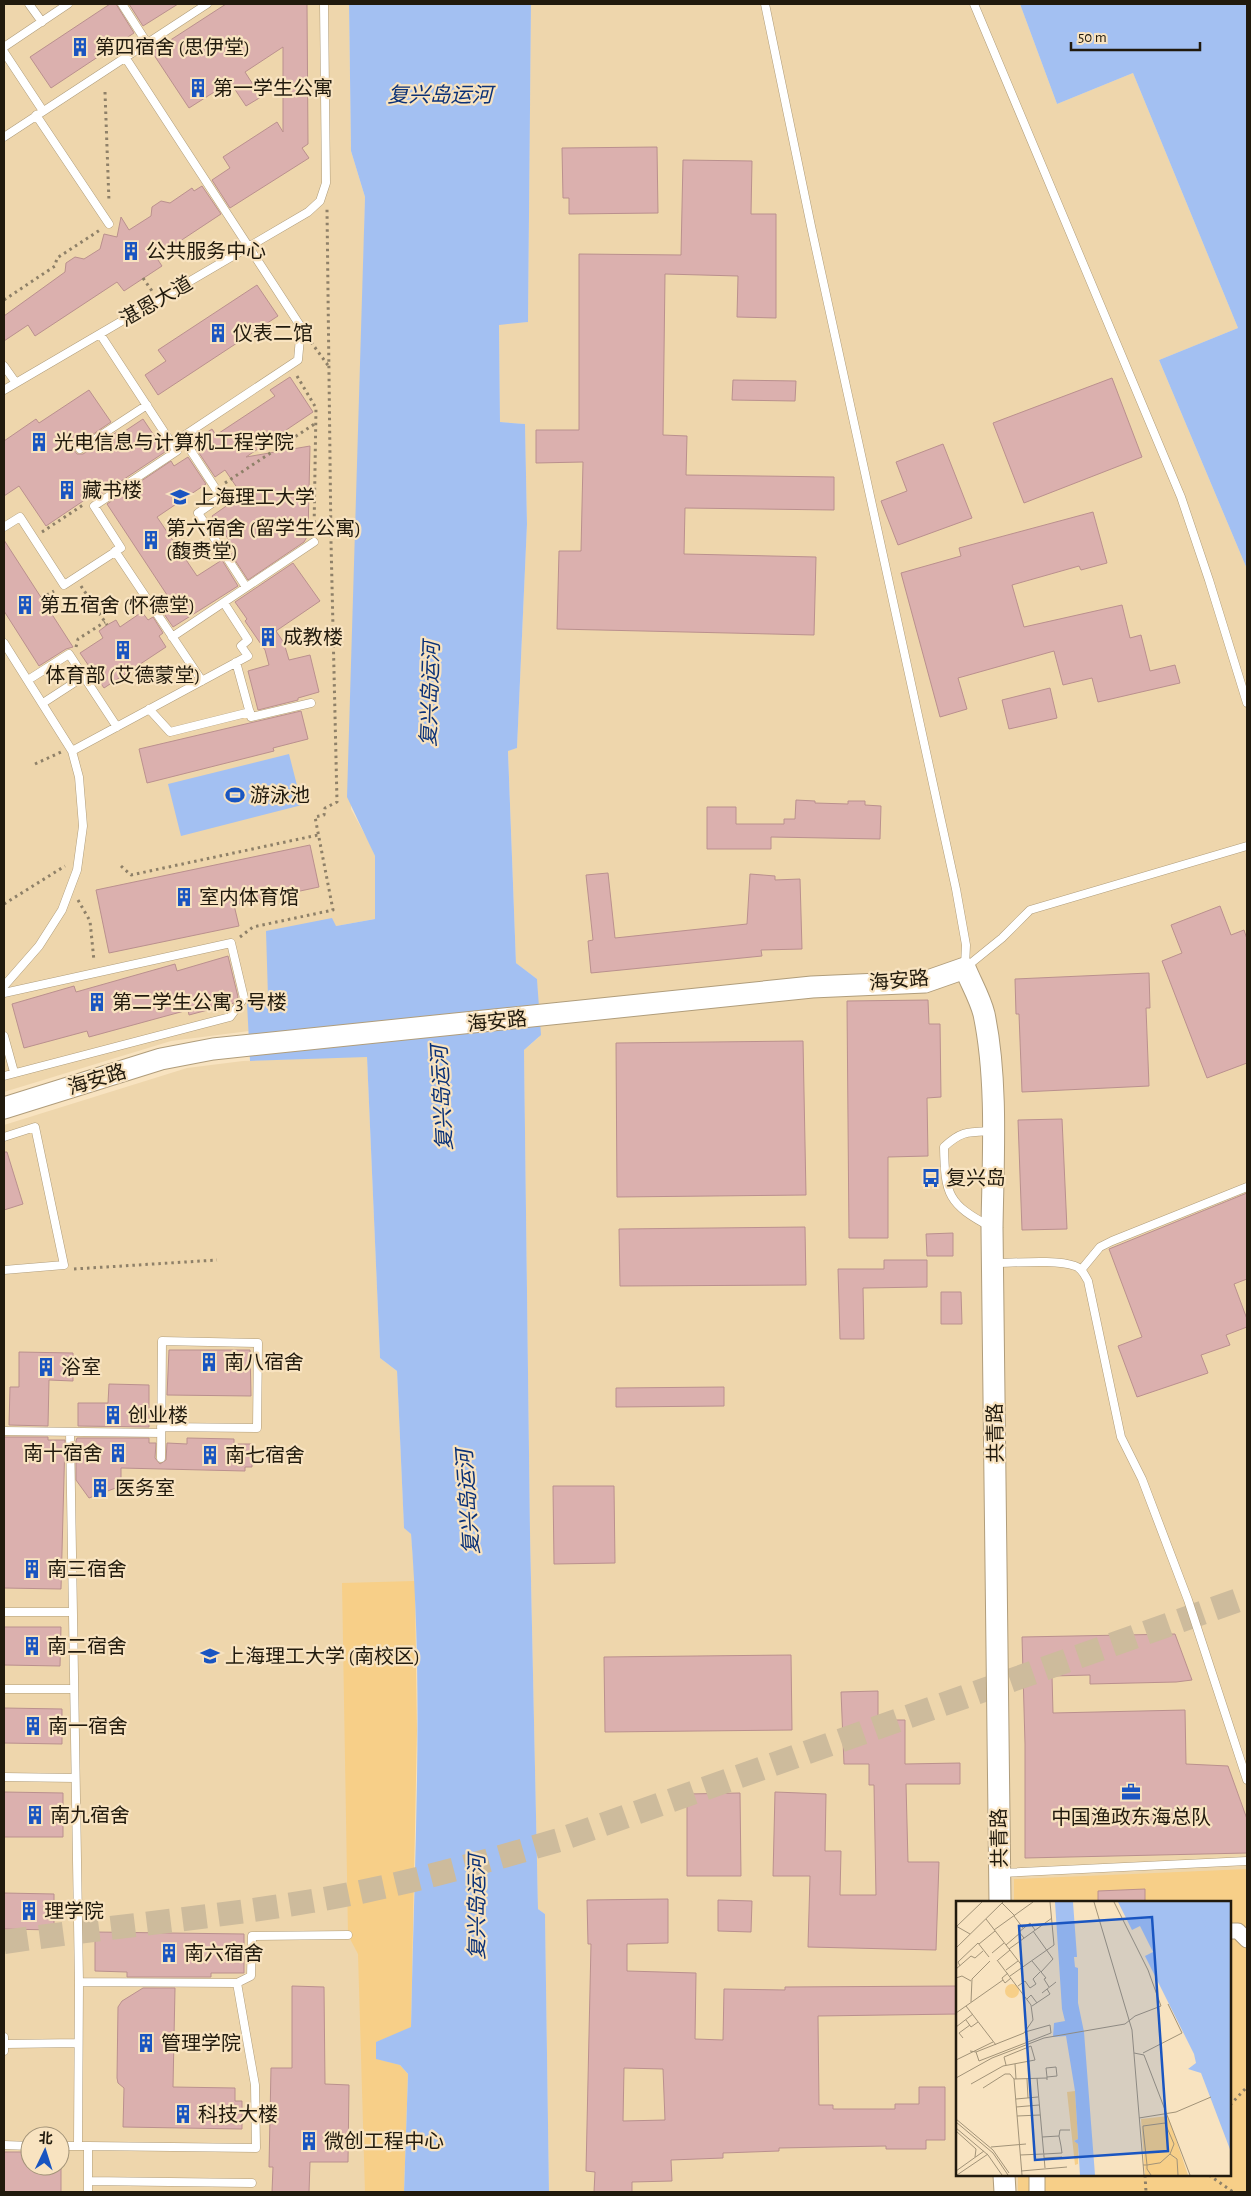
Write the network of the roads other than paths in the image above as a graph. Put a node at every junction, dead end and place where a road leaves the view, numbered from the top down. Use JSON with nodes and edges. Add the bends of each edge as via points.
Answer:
{"nodes":[{"id":1,"x":29,"y":4,"type":"edge"},
{"id":2,"x":68,"y":4,"type":"edge"},
{"id":3,"x":122,"y":4,"type":"edge"},
{"id":4,"x":207,"y":4,"type":"edge"},
{"id":5,"x":324,"y":4,"type":"edge"},
{"id":6,"x":765,"y":4,"type":"edge"},
{"id":7,"x":974,"y":4,"type":"edge"},
{"id":8,"x":42,"y":22,"type":"junction"},
{"id":9,"x":147,"y":43,"type":"junction"},
{"id":10,"x":4,"y":47,"type":"edge"},
{"id":11,"x":4,"y":52,"type":"edge"},
{"id":12,"x":125,"y":57,"type":"junction"},
{"id":13,"x":6,"y":62,"type":"edge"},
{"id":14,"x":40,"y":113,"type":"junction"},
{"id":15,"x":4,"y":137,"type":"edge"},
{"id":16,"x":109,"y":224,"type":"road end"},
{"id":17,"x":249,"y":247,"type":"junction"},
{"id":18,"x":100,"y":334,"type":"junction"},
{"id":19,"x":4,"y":366,"type":"edge"},
{"id":20,"x":16,"y":383,"type":"junction"},
{"id":21,"x":4,"y":390,"type":"edge"},
{"id":22,"x":146,"y":405,"type":"junction"},
{"id":23,"x":182,"y":437,"type":"junction"},
{"id":24,"x":172,"y":444,"type":"junction"},
{"id":25,"x":80,"y":449,"type":"dead end"},
{"id":26,"x":4,"y":527,"type":"edge"},
{"id":27,"x":314,"y":542,"type":"road end"},
{"id":28,"x":115,"y":552,"type":"junction"},
{"id":29,"x":246,"y":587,"type":"junction"},
{"id":30,"x":224,"y":603,"type":"junction"},
{"id":31,"x":172,"y":637,"type":"junction"},
{"id":32,"x":4,"y":643,"type":"edge"},
{"id":33,"x":236,"y":662,"type":"junction"},
{"id":34,"x":83,"y":676,"type":"junction"},
{"id":35,"x":28,"y":680,"type":"junction"},
{"id":36,"x":202,"y":681,"type":"junction"},
{"id":37,"x":43,"y":703,"type":"junction"},
{"id":38,"x":311,"y":703,"type":"dead end"},
{"id":39,"x":1247,"y":703,"type":"edge"},
{"id":40,"x":149,"y":710,"type":"junction"},
{"id":41,"x":250,"y":712,"type":"junction"},
{"id":42,"x":117,"y":727,"type":"junction"},
{"id":43,"x":72,"y":749,"type":"junction"},
{"id":44,"x":1247,"y":846,"type":"edge"},
{"id":45,"x":965,"y":968,"type":"junction"},
{"id":46,"x":4,"y":986,"type":"edge"},
{"id":47,"x":4,"y":993,"type":"edge"},
{"id":48,"x":4,"y":1036,"type":"edge"},
{"id":49,"x":14,"y":1072,"type":"junction"},
{"id":50,"x":4,"y":1076,"type":"edge"},
{"id":51,"x":4,"y":1108,"type":"edge"},
{"id":52,"x":993,"y":1131,"type":"junction"},
{"id":53,"x":4,"y":1137,"type":"edge"},
{"id":54,"x":1247,"y":1187,"type":"edge"},
{"id":55,"x":992,"y":1228,"type":"junction"},
{"id":56,"x":993,"y":1264,"type":"junction"},
{"id":57,"x":4,"y":1270,"type":"edge"},
{"id":58,"x":1081,"y":1270,"type":"junction"},
{"id":59,"x":161,"y":1430,"type":"junction"},
{"id":60,"x":4,"y":1431,"type":"edge"},
{"id":61,"x":70,"y":1432,"type":"junction"},
{"id":62,"x":161,"y":1458,"type":"dead end"},
{"id":63,"x":4,"y":1612,"type":"edge"},
{"id":64,"x":72,"y":1612,"type":"junction"},
{"id":65,"x":4,"y":1689,"type":"edge"},
{"id":66,"x":73,"y":1689,"type":"junction"},
{"id":67,"x":4,"y":1777,"type":"edge"},
{"id":68,"x":75,"y":1778,"type":"junction"},
{"id":69,"x":1247,"y":1780,"type":"edge"},
{"id":70,"x":1247,"y":1860,"type":"edge"},
{"id":71,"x":999,"y":1873,"type":"junction"},
{"id":72,"x":1000,"y":1901,"type":"edge"},
{"id":73,"x":1231,"y":1932,"type":"edge"},
{"id":74,"x":348,"y":1935,"type":"dead end"},
{"id":75,"x":1247,"y":1940,"type":"edge"},
{"id":76,"x":78,"y":1982,"type":"junction"},
{"id":77,"x":237,"y":1983,"type":"junction"},
{"id":78,"x":78,"y":2043,"type":"junction"},
{"id":79,"x":4,"y":2044,"type":"edge"},
{"id":80,"x":4,"y":2145,"type":"edge"},
{"id":81,"x":20,"y":2146,"type":"edge"},
{"id":82,"x":70,"y":2146,"type":"edge"},
{"id":83,"x":78,"y":2146,"type":"junction"},
{"id":84,"x":88,"y":2146,"type":"junction"},
{"id":85,"x":1004,"y":2176,"type":"edge"},
{"id":86,"x":1037,"y":2176,"type":"edge"},
{"id":87,"x":88,"y":2180,"type":"junction"},
{"id":88,"x":252,"y":2183,"type":"dead end"},
{"id":89,"x":88,"y":2192,"type":"edge"},
{"id":90,"x":1005,"y":2192,"type":"edge"},
{"id":91,"x":1037,"y":2192,"type":"edge"}],
"edges":[{"from":1,"to":8,"type":"lane"},
{"from":2,"to":8,"type":"lane"},
{"from":3,"to":9,"type":"lane"},
{"from":4,"to":9,"type":"lane"},
{"from":5,"to":17,"type":"lane","name":"湛恩大道","via":[[326,183],[320,201],[308,212]]},
{"from":6,"to":45,"type":"lane","via":[[956,889],[966,946]]},
{"from":7,"to":39,"type":"lane","via":[[1181,497]]},
{"from":8,"to":10,"type":"lane"},
{"from":9,"to":12,"type":"lane"},
{"from":11,"to":13,"type":"lane"},
{"from":12,"to":14,"type":"lane"},
{"from":12,"to":17,"type":"lane"},
{"from":13,"to":14,"type":"lane"},
{"from":14,"to":15,"type":"lane"},
{"from":14,"to":16,"type":"lane"},
{"from":17,"to":18,"type":"lane","name":"湛恩大道"},
{"from":17,"to":23,"type":"lane","via":[[301,327],[298,360]]},
{"from":18,"to":20,"type":"lane","name":"湛恩大道"},
{"from":18,"to":22,"type":"lane"},
{"from":19,"to":20,"type":"lane"},
{"from":20,"to":21,"type":"lane","name":"湛恩大道"},
{"from":22,"to":24,"type":"lane"},
{"from":22,"to":25,"type":"lane"},
{"from":23,"to":24,"type":"lane"},
{"from":23,"to":29,"type":"lane","via":[[221,497],[198,512]]},
{"from":24,"to":28,"type":"lane","via":[[176,451],[94,506],[121,548]]},
{"from":26,"to":28,"type":"lane","via":[[20,517],[64,584]]},
{"from":27,"to":29,"type":"lane"},
{"from":28,"to":31,"type":"lane"},
{"from":29,"to":30,"type":"lane"},
{"from":30,"to":31,"type":"lane"},
{"from":30,"to":33,"type":"lane","via":[[248,640],[241,646],[248,656]]},
{"from":31,"to":36,"type":"lane"},
{"from":32,"to":35,"type":"lane"},
{"from":33,"to":36,"type":"lane"},
{"from":33,"to":41,"type":"lane"},
{"from":34,"to":35,"type":"lane","via":[[68,654]]},
{"from":34,"to":37,"type":"lane"},
{"from":34,"to":42,"type":"lane"},
{"from":35,"to":37,"type":"lane"},
{"from":36,"to":40,"type":"lane"},
{"from":37,"to":43,"type":"lane"},
{"from":38,"to":41,"type":"lane","via":[[251,718]]},
{"from":40,"to":41,"type":"lane","via":[[170,732]]},
{"from":40,"to":42,"type":"lane"},
{"from":42,"to":43,"type":"lane"},
{"from":43,"to":46,"type":"lane","via":[[83,806],[80,857],[72,889],[48,935]]},
{"from":44,"to":45,"type":"lane","via":[[1030,910]]},
{"from":45,"to":51,"type":"street","name":"海安路","via":[[925,982],[812,987],[194,1052],[161,1059]]},
{"from":45,"to":52,"type":"street","name":"共青路","via":[[983,1012]]},
{"from":47,"to":49,"type":"lane","via":[[231,943],[244,998],[230,1017]]},
{"from":48,"to":49,"type":"lane"},
{"from":49,"to":50,"type":"lane"},
{"from":52,"to":55,"type":"street","name":"共青路"},
{"from":52,"to":55,"type":"lane","via":[[966,1132],[956,1136],[944,1148],[945,1180],[949,1192],[968,1215]]},
{"from":53,"to":57,"type":"lane","via":[[35,1127],[64,1265]]},
{"from":54,"to":58,"type":"lane","via":[[1112,1241],[1100,1248]]},
{"from":55,"to":56,"type":"street","name":"共青路"},
{"from":56,"to":58,"type":"lane","via":[[1056,1263]]},
{"from":56,"to":71,"type":"street","name":"共青路"},
{"from":58,"to":69,"type":"lane","via":[[1088,1281],[1121,1437],[1142,1480],[1188,1600]]},
{"from":59,"to":59,"type":"lane","via":[[162,1341],[258,1342],[257,1428]]},
{"from":59,"to":61,"type":"lane"},
{"from":59,"to":62,"type":"lane"},
{"from":60,"to":61,"type":"lane"},
{"from":61,"to":64,"type":"lane"},
{"from":63,"to":64,"type":"lane"},
{"from":64,"to":66,"type":"lane"},
{"from":65,"to":66,"type":"lane"},
{"from":66,"to":68,"type":"lane"},
{"from":67,"to":68,"type":"lane"},
{"from":68,"to":76,"type":"lane"},
{"from":70,"to":71,"type":"lane"},
{"from":71,"to":72,"type":"street","name":"共青路"},
{"from":73,"to":75,"type":"street","via":[[1238,1931]]},
{"from":74,"to":77,"type":"lane","via":[[252,1936],[250,1976]]},
{"from":76,"to":77,"type":"lane"},
{"from":76,"to":78,"type":"lane"},
{"from":77,"to":84,"type":"lane","via":[[253,2070],[256,2148]]},
{"from":78,"to":79,"type":"lane"},
{"from":78,"to":83,"type":"lane"},
{"from":80,"to":81,"type":"lane"},
{"from":82,"to":83,"type":"lane"},
{"from":83,"to":84,"type":"lane"},
{"from":84,"to":87,"type":"lane"},
{"from":85,"to":90,"type":"street"},
{"from":86,"to":91,"type":"street"},
{"from":87,"to":88,"type":"lane"},
{"from":87,"to":89,"type":"lane"}]}
